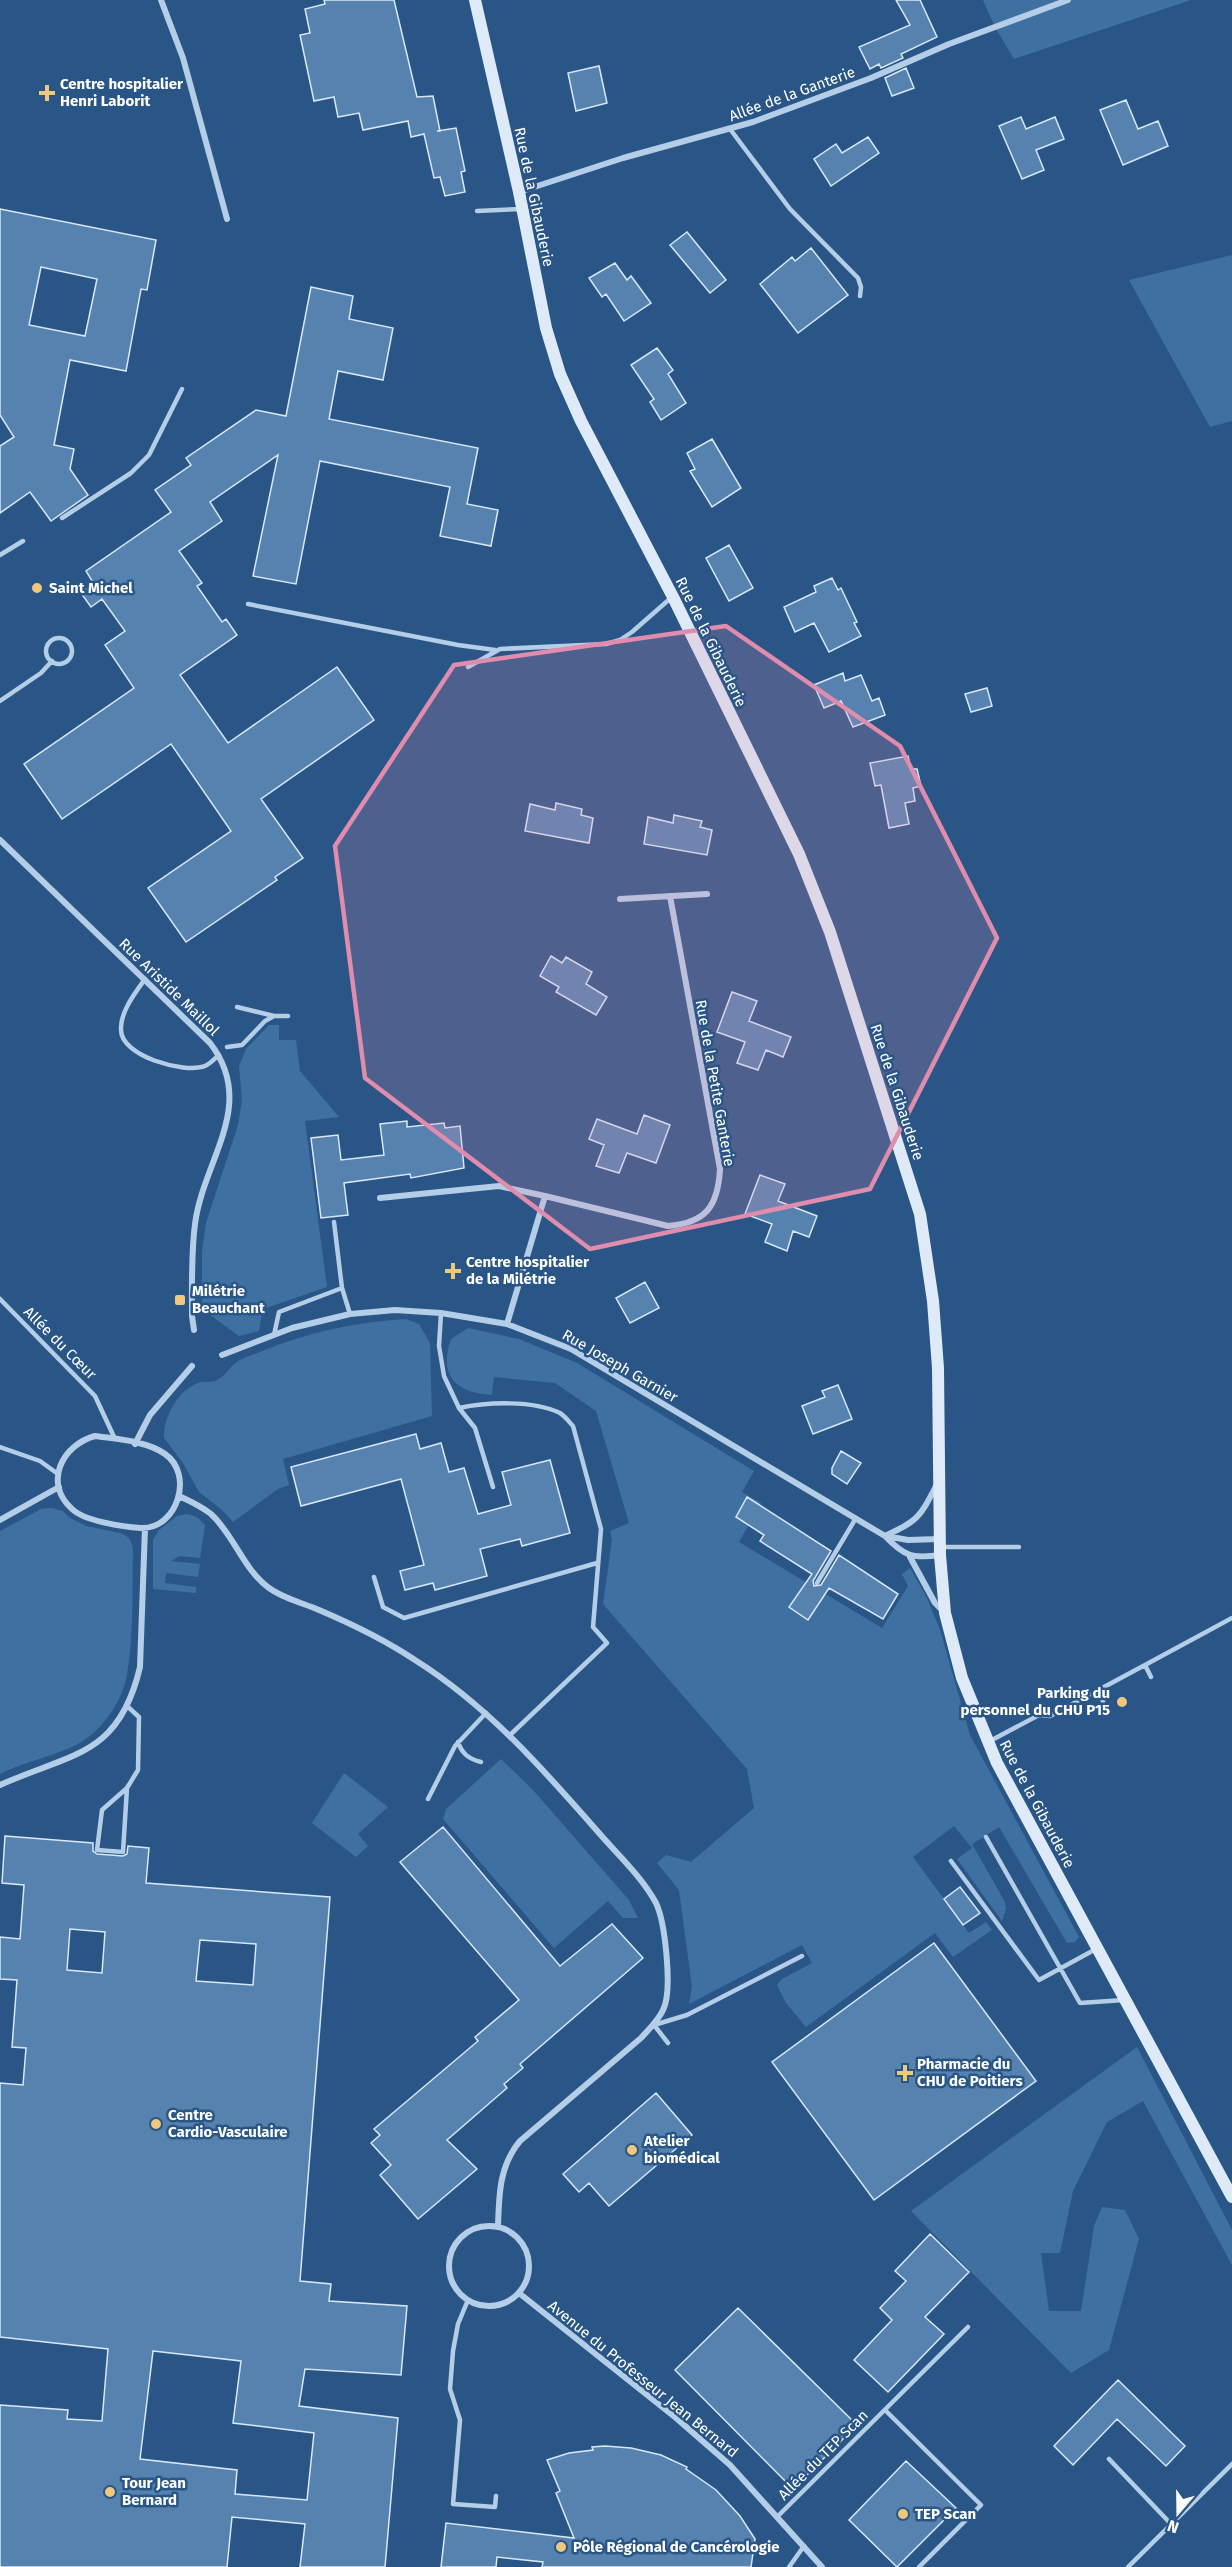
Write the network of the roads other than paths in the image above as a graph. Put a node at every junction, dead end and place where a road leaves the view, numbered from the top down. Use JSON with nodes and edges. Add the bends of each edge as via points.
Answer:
{"nodes":[{"id":1,"x":161,"y":0,"type":"edge"},
{"id":2,"x":475,"y":0,"type":"edge"},
{"id":3,"x":1068,"y":0,"type":"edge"},
{"id":4,"x":730,"y":129,"type":"junction"},
{"id":5,"x":519,"y":192,"type":"junction"},
{"id":6,"x":522,"y":209,"type":"junction"},
{"id":7,"x":477,"y":211,"type":"dead end"},
{"id":8,"x":227,"y":219,"type":"dead end"},
{"id":9,"x":860,"y":296,"type":"dead end"},
{"id":10,"x":182,"y":389,"type":"dead end"},
{"id":11,"x":62,"y":518,"type":"dead end"},
{"id":12,"x":23,"y":541,"type":"dead end"},
{"id":13,"x":0,"y":555,"type":"edge"},
{"id":14,"x":673,"y":597,"type":"junction"},
{"id":15,"x":248,"y":604,"type":"dead end"},
{"id":16,"x":495,"y":650,"type":"junction"},
{"id":17,"x":52,"y":661,"type":"junction"},
{"id":18,"x":468,"y":667,"type":"dead end"},
{"id":19,"x":0,"y":700,"type":"edge"},
{"id":20,"x":0,"y":840,"type":"edge"},
{"id":21,"x":707,"y":894,"type":"dead end"},
{"id":22,"x":670,"y":896,"type":"junction"},
{"id":23,"x":620,"y":899,"type":"dead end"},
{"id":24,"x":145,"y":979,"type":"junction"},
{"id":25,"x":237,"y":1006,"type":"dead end"},
{"id":26,"x":274,"y":1016,"type":"junction"},
{"id":27,"x":288,"y":1016,"type":"dead end"},
{"id":28,"x":227,"y":1047,"type":"dead end"},
{"id":29,"x":219,"y":1054,"type":"junction"},
{"id":30,"x":545,"y":1196,"type":"junction"},
{"id":31,"x":380,"y":1198,"type":"dead end"},
{"id":32,"x":334,"y":1222,"type":"dead end"},
{"id":33,"x":342,"y":1288,"type":"junction"},
{"id":34,"x":0,"y":1299,"type":"edge"},
{"id":35,"x":441,"y":1313,"type":"junction"},
{"id":36,"x":351,"y":1314,"type":"junction"},
{"id":37,"x":507,"y":1324,"type":"junction"},
{"id":38,"x":194,"y":1330,"type":"dead end"},
{"id":39,"x":274,"y":1335,"type":"junction"},
{"id":40,"x":222,"y":1355,"type":"dead end"},
{"id":41,"x":192,"y":1366,"type":"dead end"},
{"id":42,"x":459,"y":1408,"type":"junction"},
{"id":43,"x":115,"y":1439,"type":"junction"},
{"id":44,"x":135,"y":1444,"type":"junction"},
{"id":45,"x":0,"y":1447,"type":"edge"},
{"id":46,"x":58,"y":1474,"type":"junction"},
{"id":47,"x":940,"y":1480,"type":"junction"},
{"id":48,"x":59,"y":1487,"type":"junction"},
{"id":49,"x":493,"y":1487,"type":"dead end"},
{"id":50,"x":179,"y":1496,"type":"junction"},
{"id":51,"x":856,"y":1518,"type":"junction"},
{"id":52,"x":0,"y":1520,"type":"edge"},
{"id":53,"x":145,"y":1528,"type":"junction"},
{"id":54,"x":885,"y":1536,"type":"junction"},
{"id":55,"x":1019,"y":1546,"type":"dead end"},
{"id":56,"x":940,"y":1547,"type":"junction"},
{"id":57,"x":910,"y":1557,"type":"junction"},
{"id":58,"x":597,"y":1563,"type":"junction"},
{"id":59,"x":374,"y":1577,"type":"dead end"},
{"id":60,"x":817,"y":1583,"type":"dead end"},
{"id":61,"x":945,"y":1613,"type":"junction"},
{"id":62,"x":1232,"y":1618,"type":"edge"},
{"id":63,"x":1145,"y":1665,"type":"junction"},
{"id":64,"x":1151,"y":1677,"type":"dead end"},
{"id":65,"x":1097,"y":1691,"type":"junction"},
{"id":66,"x":1103,"y":1701,"type":"dead end"},
{"id":67,"x":128,"y":1706,"type":"junction"},
{"id":68,"x":486,"y":1713,"type":"junction"},
{"id":69,"x":510,"y":1735,"type":"junction"},
{"id":70,"x":458,"y":1742,"type":"junction"},
{"id":71,"x":988,"y":1743,"type":"junction"},
{"id":72,"x":481,"y":1762,"type":"dead end"},
{"id":73,"x":0,"y":1785,"type":"edge"},
{"id":74,"x":127,"y":1788,"type":"junction"},
{"id":75,"x":428,"y":1799,"type":"dead end"},
{"id":76,"x":986,"y":1838,"type":"dead end"},
{"id":77,"x":951,"y":1861,"type":"dead end"},
{"id":78,"x":1098,"y":1948,"type":"junction"},
{"id":79,"x":802,"y":1956,"type":"dead end"},
{"id":80,"x":1061,"y":1968,"type":"junction"},
{"id":81,"x":1126,"y":2000,"type":"junction"},
{"id":82,"x":654,"y":2025,"type":"junction"},
{"id":83,"x":668,"y":2043,"type":"dead end"},
{"id":84,"x":1227,"y":2177,"type":"edge"},
{"id":85,"x":1232,"y":2198,"type":"edge"},
{"id":86,"x":498,"y":2227,"type":"junction"},
{"id":87,"x":519,"y":2293,"type":"junction"},
{"id":88,"x":468,"y":2300,"type":"junction"},
{"id":89,"x":968,"y":2327,"type":"dead end"},
{"id":90,"x":885,"y":2410,"type":"junction"},
{"id":91,"x":1109,"y":2459,"type":"dead end"},
{"id":92,"x":1232,"y":2464,"type":"edge"},
{"id":93,"x":496,"y":2496,"type":"dead end"},
{"id":94,"x":778,"y":2516,"type":"junction"},
{"id":95,"x":1172,"y":2524,"type":"junction"},
{"id":96,"x":804,"y":2546,"type":"junction"},
{"id":97,"x":789,"y":2567,"type":"edge"},
{"id":98,"x":822,"y":2567,"type":"edge"},
{"id":99,"x":919,"y":2567,"type":"edge"},
{"id":100,"x":1128,"y":2567,"type":"edge"}],
"edges":[{"from":1,"to":8,"type":"street","via":[[183,58]]},
{"from":2,"to":5,"type":"street","name":"Rue de la Gibauderie"},
{"from":3,"to":4,"type":"street","name":"Allée de la Ganterie"},
{"from":4,"to":5,"type":"street","name":"Allée de la Ganterie"},
{"from":4,"to":9,"type":"lane","via":[[790,208],[858,278]]},
{"from":5,"to":6,"type":"street","name":"Rue de la Gibauderie"},
{"from":6,"to":7,"type":"lane"},
{"from":6,"to":14,"type":"street","name":"Rue de la Gibauderie","via":[[546,328],[560,374],[580,421]]},
{"from":10,"to":11,"type":"lane","via":[[149,455],[131,473]]},
{"from":12,"to":13,"type":"lane"},
{"from":14,"to":16,"type":"lane","via":[[620,640]]},
{"from":14,"to":47,"type":"street","name":"Rue de la Gibauderie","via":[[790,837],[830,932],[920,1214],[933,1301]]},
{"from":15,"to":16,"type":"lane"},
{"from":16,"to":18,"type":"lane"},
{"from":17,"to":17,"type":"lane","via":[[62,663],[69,658],[72,648],[66,640],[56,638],[48,644],[46,653]]},
{"from":17,"to":19,"type":"lane"},
{"from":20,"to":24,"type":"street","name":"Rue Aristide Maillol"},
{"from":21,"to":22,"type":"street"},
{"from":22,"to":23,"type":"street"},
{"from":22,"to":30,"type":"street","name":"Rue de la Petite Ganterie","via":[[720,1169],[714,1203],[702,1218],[686,1225],[668,1226]]},
{"from":24,"to":29,"type":"street","name":"Rue Aristide Maillol"},
{"from":24,"to":29,"type":"lane","via":[[123,1020],[121,1034],[125,1040],[152,1060],[182,1068],[206,1066]]},
{"from":25,"to":26,"type":"lane"},
{"from":26,"to":27,"type":"lane"},
{"from":26,"to":28,"type":"lane","via":[[242,1045]]},
{"from":29,"to":38,"type":"street","name":"Rue Aristide Maillol","via":[[228,1073],[231,1106],[195,1224]]},
{"from":30,"to":31,"type":"street","name":"Rue de la Petite Ganterie","via":[[499,1186]]},
{"from":30,"to":37,"type":"street"},
{"from":32,"to":33,"type":"lane"},
{"from":33,"to":36,"type":"lane"},
{"from":33,"to":39,"type":"lane","via":[[279,1312]]},
{"from":34,"to":43,"type":"lane","name":"Allée du Cœur","via":[[95,1396]]},
{"from":35,"to":36,"type":"street","name":"Rue Joseph Garnier","via":[[395,1310]]},
{"from":35,"to":37,"type":"street","name":"Rue Joseph Garnier"},
{"from":35,"to":42,"type":"lane","via":[[439,1346],[444,1377]]},
{"from":36,"to":39,"type":"street","name":"Rue Joseph Garnier"},
{"from":37,"to":51,"type":"street","name":"Rue Joseph Garnier","via":[[571,1349]]},
{"from":39,"to":40,"type":"street","name":"Rue Joseph Garnier"},
{"from":41,"to":44,"type":"street","via":[[150,1415]]},
{"from":42,"to":49,"type":"lane","via":[[475,1428]]},
{"from":42,"to":58,"type":"lane","via":[[486,1402],[546,1408],[562,1414],[573,1426],[601,1529]]},
{"from":43,"to":44,"type":"street"},
{"from":43,"to":46,"type":"street","via":[[94,1436],[81,1440],[62,1459]]},
{"from":44,"to":50,"type":"street","via":[[166,1454],[176,1467]]},
{"from":45,"to":46,"type":"lane","via":[[40,1461]]},
{"from":46,"to":48,"type":"street"},
{"from":47,"to":54,"type":"street","via":[[912,1524]]},
{"from":47,"to":56,"type":"street","name":"Rue de la Gibauderie"},
{"from":48,"to":52,"type":"street"},
{"from":48,"to":53,"type":"street","via":[[73,1511],[87,1518]]},
{"from":50,"to":53,"type":"street","via":[[174,1510],[161,1522]]},
{"from":50,"to":68,"type":"street","via":[[210,1514],[270,1589],[364,1630],[451,1684]]},
{"from":51,"to":54,"type":"street","name":"Rue Joseph Garnier"},
{"from":51,"to":60,"type":"lane"},
{"from":53,"to":67,"type":"street","via":[[140,1667]]},
{"from":54,"to":56,"type":"street"},
{"from":54,"to":57,"type":"street","name":"Rue Joseph Garnier"},
{"from":55,"to":56,"type":"lane"},
{"from":56,"to":57,"type":"street"},
{"from":56,"to":61,"type":"street","name":"Rue de la Gibauderie"},
{"from":57,"to":61,"type":"street","via":[[935,1603]]},
{"from":58,"to":59,"type":"lane","via":[[404,1618],[384,1608]]},
{"from":58,"to":69,"type":"lane","via":[[593,1627],[607,1643]]},
{"from":61,"to":71,"type":"street","name":"Rue de la Gibauderie","via":[[962,1678]]},
{"from":62,"to":63,"type":"lane"},
{"from":63,"to":64,"type":"lane"},
{"from":63,"to":65,"type":"lane"},
{"from":65,"to":66,"type":"lane"},
{"from":65,"to":71,"type":"lane","via":[[1051,1719],[1039,1715]]},
{"from":67,"to":73,"type":"street","via":[[113,1728],[81,1754]]},
{"from":67,"to":74,"type":"lane","via":[[136,1712],[140,1724],[138,1770]]},
{"from":68,"to":69,"type":"street"},
{"from":68,"to":70,"type":"lane"},
{"from":69,"to":82,"type":"street","via":[[635,1874],[657,1905],[668,1993]]},
{"from":70,"to":72,"type":"lane","via":[[461,1751]]},
{"from":70,"to":75,"type":"lane"},
{"from":71,"to":78,"type":"street","name":"Rue de la Gibauderie"},
{"from":74,"to":74,"type":"lane","via":[[102,1810],[97,1850],[123,1851]]},
{"from":76,"to":80,"type":"lane"},
{"from":77,"to":80,"type":"lane","via":[[1039,1980]]},
{"from":78,"to":80,"type":"lane"},
{"from":78,"to":81,"type":"street","name":"Rue de la Gibauderie"},
{"from":79,"to":82,"type":"lane","via":[[687,2015]]},
{"from":80,"to":81,"type":"lane","via":[[1080,2003]]},
{"from":81,"to":84,"type":"street","name":"Rue de la Gibauderie"},
{"from":82,"to":83,"type":"lane"},
{"from":82,"to":86,"type":"street","via":[[520,2141],[509,2155],[499,2198]]},
{"from":84,"to":85,"type":"street","name":"Rue de la Gibauderie"},
{"from":86,"to":87,"type":"street","via":[[514,2234],[526,2250],[529,2272]]},
{"from":86,"to":88,"type":"street","via":[[473,2229],[455,2245],[450,2257],[451,2275]]},
{"from":87,"to":88,"type":"street","via":[[510,2301],[489,2306]]},
{"from":87,"to":94,"type":"street","name":"Avenue du Professeur Jean Bernard","via":[[676,2418],[730,2465]]},
{"from":88,"to":93,"type":"lane","via":[[453,2351],[450,2389],[460,2420],[453,2504],[495,2507]]},
{"from":89,"to":90,"type":"lane","name":"Allée du TEP Scan"},
{"from":90,"to":94,"type":"lane","name":"Allée du TEP Scan"},
{"from":90,"to":99,"type":"lane","via":[[981,2505]]},
{"from":91,"to":95,"type":"lane"},
{"from":92,"to":95,"type":"lane"},
{"from":94,"to":96,"type":"street","name":"Avenue du Professeur Jean Bernard"},
{"from":95,"to":100,"type":"lane"},
{"from":96,"to":97,"type":"lane"},
{"from":96,"to":98,"type":"street","name":"Avenue du Professeur Jean Bernard"}]}
